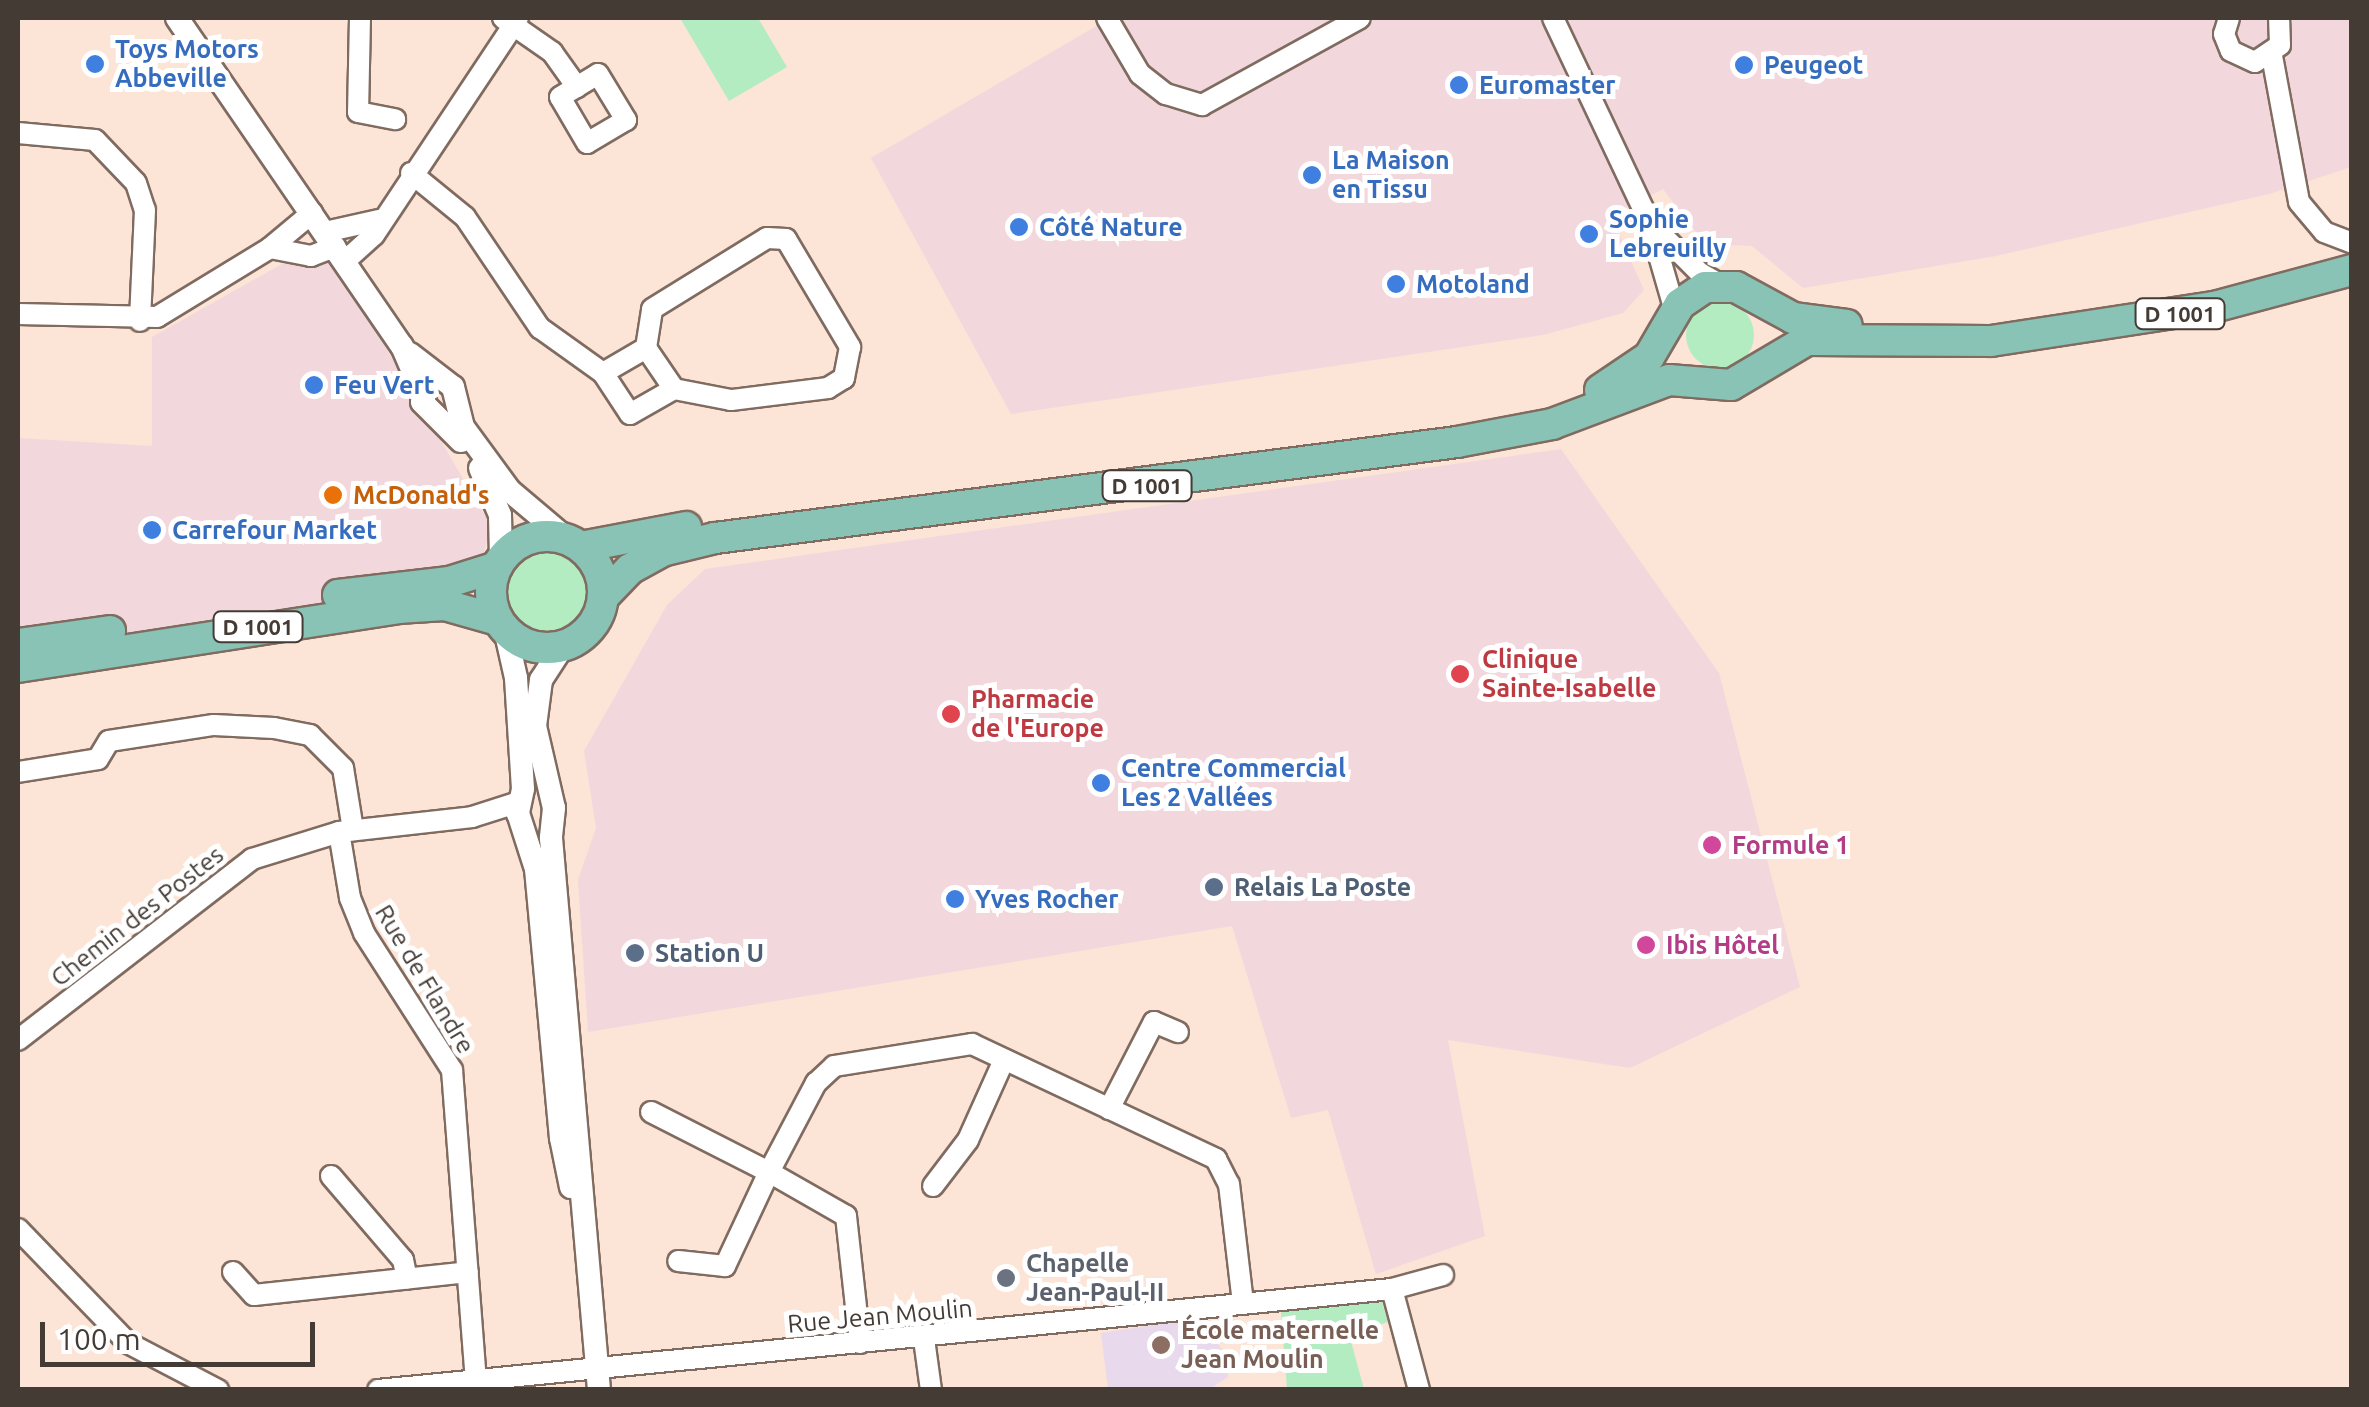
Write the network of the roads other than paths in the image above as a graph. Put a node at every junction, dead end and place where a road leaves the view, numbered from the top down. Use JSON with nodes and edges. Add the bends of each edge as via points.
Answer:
{"nodes":[{"id":1,"x":178,"y":18,"type":"edge"},
{"id":2,"x":360,"y":18,"type":"edge"},
{"id":3,"x":1107,"y":18,"type":"edge"},
{"id":4,"x":1360,"y":18,"type":"edge"},
{"id":5,"x":1553,"y":18,"type":"edge"},
{"id":6,"x":2228,"y":18,"type":"edge"},
{"id":7,"x":2279,"y":18,"type":"edge"},
{"id":8,"x":511,"y":20,"type":"edge"},
{"id":9,"x":2272,"y":56,"type":"junction"},
{"id":10,"x":577,"y":87,"type":"dead end"},
{"id":11,"x":395,"y":118,"type":"dead end"},
{"id":12,"x":18,"y":133,"type":"edge"},
{"id":13,"x":411,"y":173,"type":"junction"},
{"id":14,"x":379,"y":220,"type":"junction"},
{"id":15,"x":1649,"y":221,"type":"junction"},
{"id":16,"x":330,"y":238,"type":"junction"},
{"id":17,"x":2352,"y":243,"type":"edge"},
{"id":18,"x":270,"y":248,"type":"junction"},
{"id":19,"x":2352,"y":270,"type":"edge"},
{"id":20,"x":1720,"y":284,"type":"junction"},
{"id":21,"x":1756,"y":299,"type":"junction"},
{"id":22,"x":18,"y":314,"type":"edge"},
{"id":23,"x":1672,"y":320,"type":"junction"},
{"id":24,"x":140,"y":321,"type":"junction"},
{"id":25,"x":2004,"y":338,"type":"junction"},
{"id":26,"x":646,"y":348,"type":"junction"},
{"id":27,"x":1762,"y":364,"type":"junction"},
{"id":28,"x":603,"y":372,"type":"junction"},
{"id":29,"x":1700,"y":382,"type":"junction"},
{"id":30,"x":674,"y":389,"type":"junction"},
{"id":31,"x":444,"y":408,"type":"junction"},
{"id":32,"x":574,"y":543,"type":"junction"},
{"id":33,"x":499,"y":563,"type":"junction"},
{"id":34,"x":603,"y":597,"type":"junction"},
{"id":35,"x":501,"y":624,"type":"junction"},
{"id":36,"x":18,"y":644,"type":"edge"},
{"id":37,"x":563,"y":646,"type":"junction"},
{"id":38,"x":18,"y":667,"type":"edge"},
{"id":39,"x":18,"y":772,"type":"edge"},
{"id":40,"x":550,"y":809,"type":"junction"},
{"id":41,"x":523,"y":812,"type":"junction"},
{"id":42,"x":346,"y":831,"type":"junction"},
{"id":43,"x":1178,"y":1032,"type":"dead end"},
{"id":44,"x":18,"y":1040,"type":"edge"},
{"id":45,"x":1004,"y":1060,"type":"junction"},
{"id":46,"x":1110,"y":1109,"type":"junction"},
{"id":47,"x":652,"y":1112,"type":"dead end"},
{"id":48,"x":770,"y":1172,"type":"junction"},
{"id":49,"x":331,"y":1176,"type":"dead end"},
{"id":50,"x":933,"y":1186,"type":"dead end"},
{"id":51,"x":581,"y":1224,"type":"junction"},
{"id":52,"x":18,"y":1230,"type":"edge"},
{"id":53,"x":678,"y":1261,"type":"dead end"},
{"id":54,"x":233,"y":1272,"type":"dead end"},
{"id":55,"x":468,"y":1272,"type":"junction"},
{"id":56,"x":1443,"y":1275,"type":"dead end"},
{"id":57,"x":407,"y":1279,"type":"junction"},
{"id":58,"x":1392,"y":1289,"type":"junction"},
{"id":59,"x":1243,"y":1303,"type":"junction"},
{"id":60,"x":924,"y":1339,"type":"junction"},
{"id":61,"x":860,"y":1343,"type":"junction"},
{"id":62,"x":598,"y":1379,"type":"edge"},
{"id":63,"x":476,"y":1380,"type":"junction"},
{"id":64,"x":218,"y":1390,"type":"edge"},
{"id":65,"x":378,"y":1390,"type":"edge"},
{"id":66,"x":931,"y":1390,"type":"edge"},
{"id":67,"x":1419,"y":1390,"type":"edge"}],
"edges":[{"from":1,"to":16,"type":"street"},
{"from":2,"to":11,"type":"street","via":[[358,112]]},
{"from":3,"to":4,"type":"street","via":[[1140,74],[1166,94],[1202,105]]},
{"from":5,"to":15,"type":"street"},
{"from":6,"to":9,"type":"street","via":[[2224,34],[2231,52],[2255,62]]},
{"from":7,"to":9,"type":"street","via":[[2283,40]]},
{"from":8,"to":10,"type":"street","via":[[552,52]]},
{"from":8,"to":13,"type":"street"},
{"from":9,"to":17,"type":"street","via":[[2299,202],[2324,232]]},
{"from":12,"to":24,"type":"street","via":[[95,140],[136,183],[145,210]]},
{"from":13,"to":14,"type":"street"},
{"from":13,"to":28,"type":"street","via":[[465,217],[540,328]]},
{"from":14,"to":16,"type":"street"},
{"from":14,"to":16,"type":"street","via":[[374,235]]},
{"from":15,"to":20,"type":"street","via":[[1700,273]]},
{"from":15,"to":23,"type":"street"},
{"from":16,"to":18,"type":"street"},
{"from":16,"to":18,"type":"street","via":[[311,256]]},
{"from":16,"to":31,"type":"street","via":[[430,384],[453,387]]},
{"from":18,"to":24,"type":"street","via":[[174,310]]},
{"from":19,"to":25,"type":"main road","number":"D 1001","via":[[2154,318]]},
{"from":20,"to":21,"type":"main road"},
{"from":20,"to":23,"type":"main road","via":[[1698,290]]},
{"from":21,"to":25,"type":"main road","number":"D 1001","via":[[1793,318]]},
{"from":21,"to":27,"type":"main road","via":[[1770,326]]},
{"from":22,"to":24,"type":"street"},
{"from":23,"to":29,"type":"main road","via":[[1677,362]]},
{"from":23,"to":32,"type":"main road","number":"D 1001","via":[[1628,374],[1572,402],[1523,416],[986,496]]},
{"from":25,"to":27,"type":"main road","number":"D 1001","via":[[1951,345],[1808,340]]},
{"from":26,"to":28,"type":"street"},
{"from":26,"to":30,"type":"street"},
{"from":26,"to":30,"type":"street","via":[[659,300],[776,237],[786,239],[850,347],[844,378],[828,388],[731,400]]},
{"from":27,"to":29,"type":"main road","via":[[1731,385]]},
{"from":28,"to":30,"type":"street","via":[[630,414]]},
{"from":29,"to":34,"type":"main road","number":"D 1001","via":[[1669,380],[1552,424],[1457,442],[715,538],[662,551],[630,569]]},
{"from":31,"to":32,"type":"street","via":[[510,491]]},
{"from":31,"to":33,"type":"street","via":[[500,515]]},
{"from":32,"to":33,"type":"main road","via":[[524,541]]},
{"from":32,"to":34,"type":"main road","via":[[598,569]]},
{"from":33,"to":35,"type":"main road","via":[[491,594]]},
{"from":33,"to":36,"type":"main road","number":"D 1001","via":[[449,582]]},
{"from":34,"to":37,"type":"main road","via":[[590,628]]},
{"from":35,"to":37,"type":"main road","via":[[531,646]]},
{"from":35,"to":38,"type":"main road","number":"D 1001","via":[[445,604],[398,608]]},
{"from":35,"to":41,"type":"street","via":[[516,678]]},
{"from":37,"to":40,"type":"street","via":[[541,680],[535,709]]},
{"from":39,"to":42,"type":"street","name":"Rue de Flandre","via":[[98,759],[109,741],[214,725],[274,728],[310,735],[343,768]]},
{"from":40,"to":41,"type":"street"},
{"from":40,"to":41,"type":"street","via":[[533,792]]},
{"from":40,"to":51,"type":"street"},
{"from":41,"to":42,"type":"street","name":"Chemin des Postes"},
{"from":41,"to":51,"type":"street","via":[[561,1138]]},
{"from":42,"to":44,"type":"street","name":"Chemin des Postes","via":[[252,859]]},
{"from":42,"to":55,"type":"street","name":"Rue de Flandre","via":[[350,898],[364,933],[452,1070]]},
{"from":43,"to":46,"type":"street","via":[[1154,1022]]},
{"from":45,"to":46,"type":"street"},
{"from":45,"to":48,"type":"street","via":[[972,1044],[834,1066],[816,1083]]},
{"from":45,"to":50,"type":"street","via":[[968,1140]]},
{"from":46,"to":59,"type":"street","via":[[1216,1159],[1230,1184]]},
{"from":47,"to":48,"type":"street"},
{"from":48,"to":53,"type":"street","via":[[725,1266]]},
{"from":48,"to":61,"type":"street","via":[[846,1216]]},
{"from":49,"to":57,"type":"street","via":[[402,1260]]},
{"from":51,"to":62,"type":"street"},
{"from":52,"to":64,"type":"street","via":[[128,1343]]},
{"from":54,"to":57,"type":"street","via":[[254,1295]]},
{"from":55,"to":57,"type":"street"},
{"from":55,"to":63,"type":"street","name":"Rue de Flandre"},
{"from":56,"to":58,"type":"street","name":"Rue Jean Moulin"},
{"from":58,"to":59,"type":"street","name":"Rue Jean Moulin"},
{"from":58,"to":67,"type":"street"},
{"from":59,"to":60,"type":"street","name":"Rue Jean Moulin"},
{"from":60,"to":61,"type":"street","name":"Rue Jean Moulin"},
{"from":60,"to":66,"type":"street"},
{"from":61,"to":62,"type":"street","name":"Rue Jean Moulin"},
{"from":62,"to":63,"type":"street","name":"Rue Jean Moulin"},
{"from":63,"to":65,"type":"street","name":"Rue Jean Moulin"}]}
